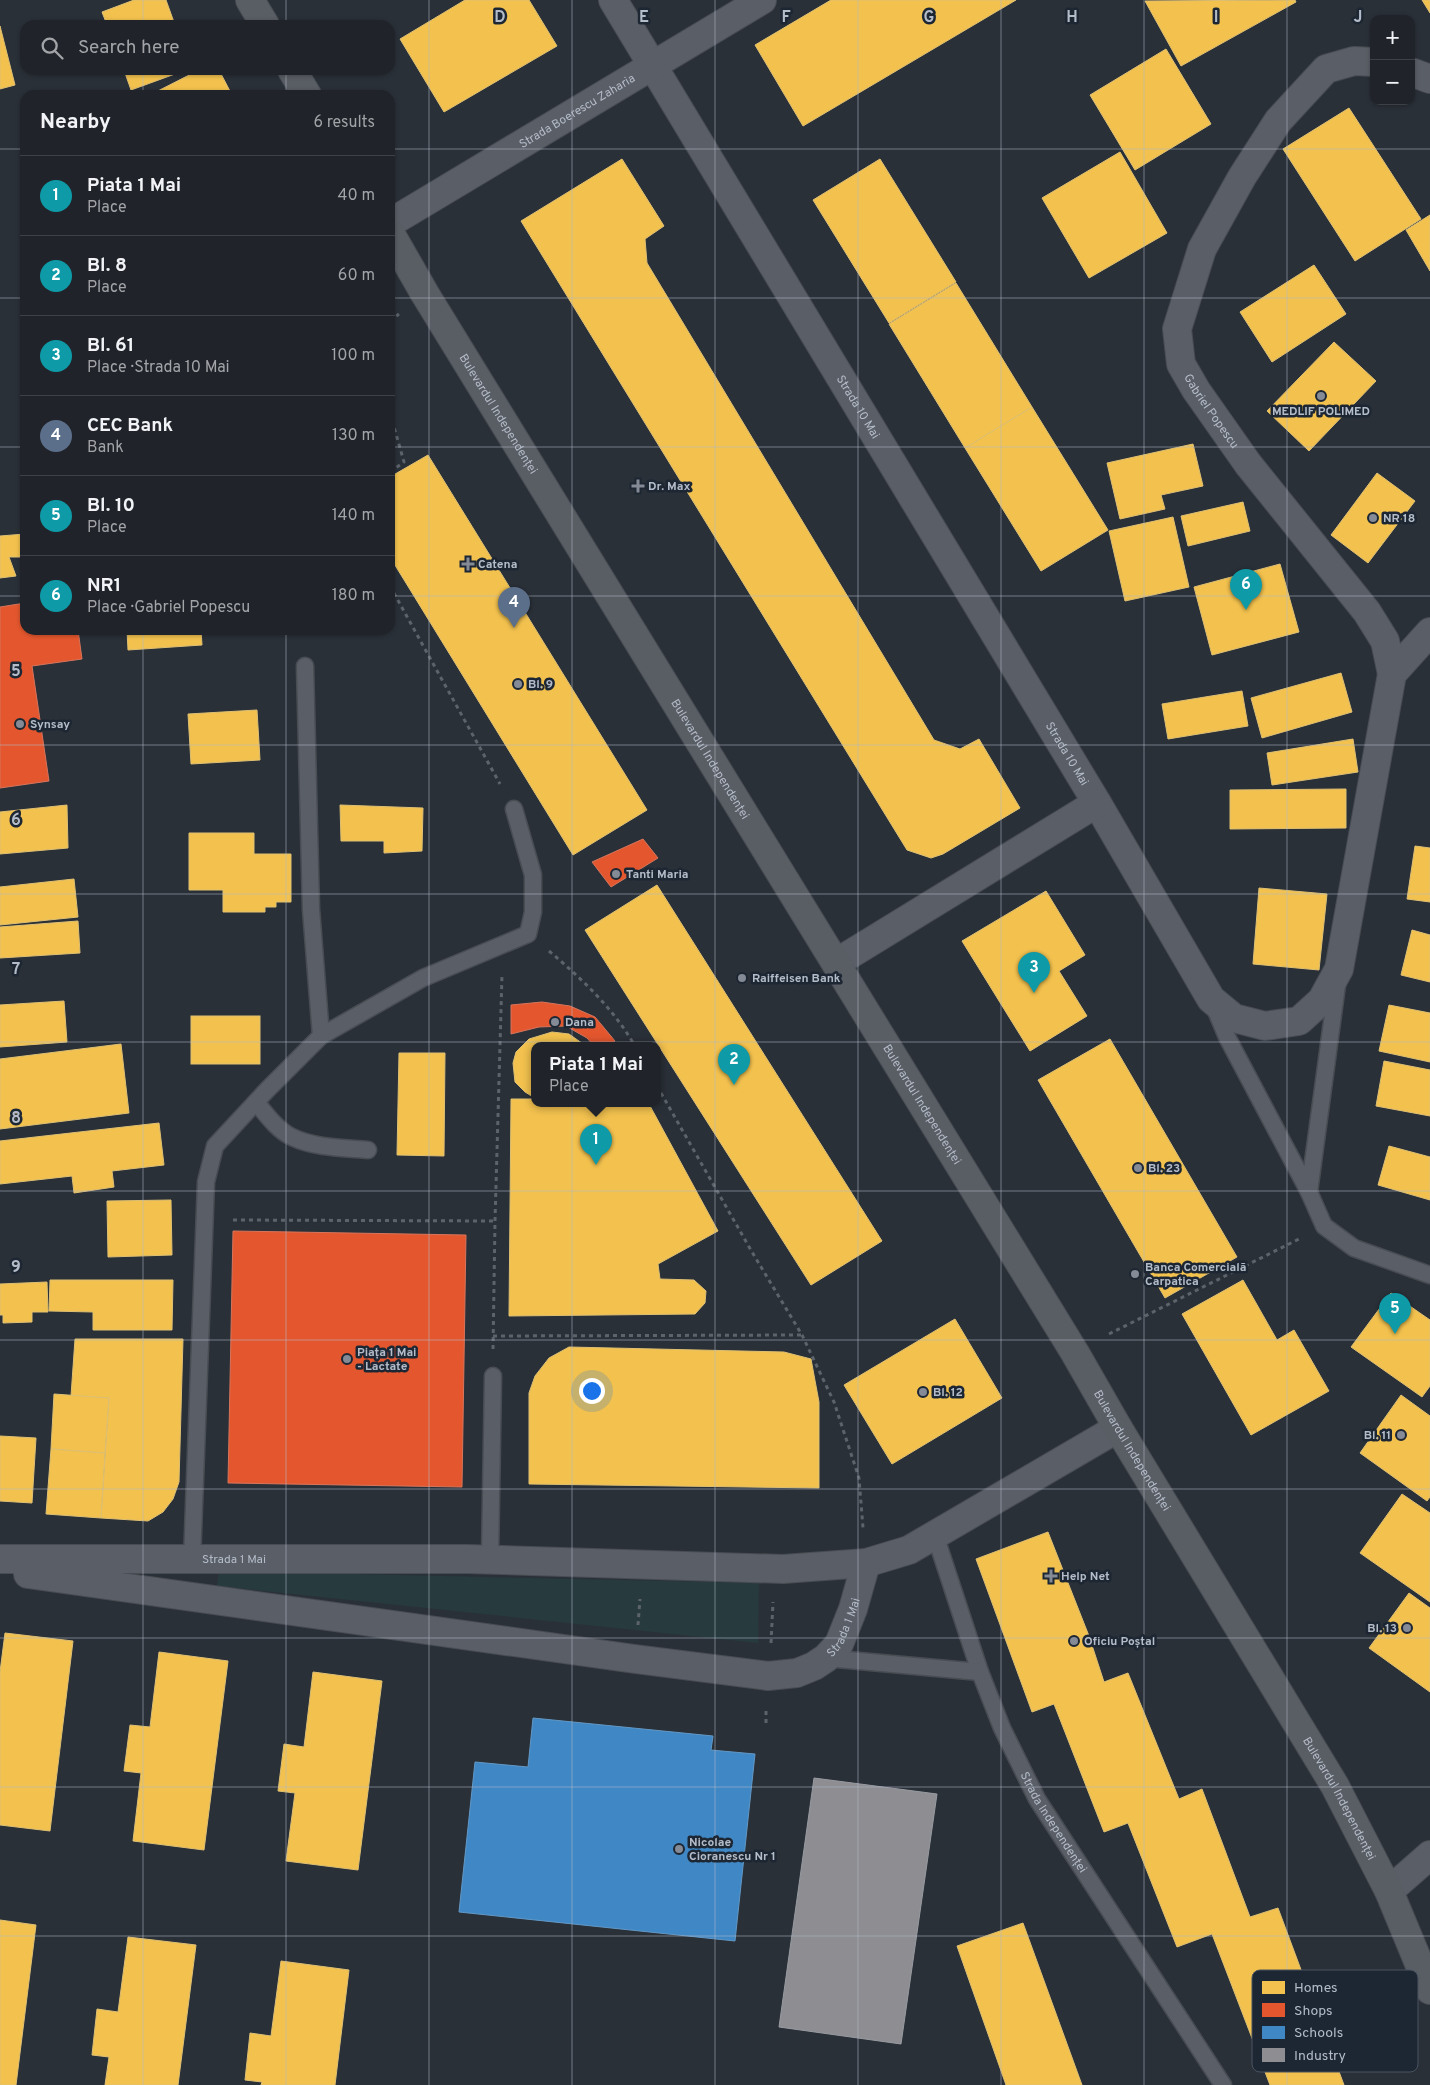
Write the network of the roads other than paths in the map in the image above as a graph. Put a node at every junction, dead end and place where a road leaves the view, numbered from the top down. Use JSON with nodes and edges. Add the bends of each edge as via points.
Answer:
{"nodes":[{"id":1,"x":250,"y":0,"type":"edge"},
{"id":2,"x":613,"y":0,"type":"edge"},
{"id":3,"x":762,"y":0,"type":"edge"},
{"id":4,"x":262,"y":20,"type":"edge"},
{"id":5,"x":1370,"y":62,"type":"edge"},
{"id":6,"x":653,"y":66,"type":"junction"},
{"id":7,"x":1415,"y":73,"type":"edge"},
{"id":8,"x":295,"y":75,"type":"edge"},
{"id":9,"x":1430,"y":79,"type":"edge"},
{"id":10,"x":304,"y":90,"type":"edge"},
{"id":11,"x":395,"y":220,"type":"edge"},
{"id":12,"x":395,"y":242,"type":"edge"},
{"id":13,"x":1430,"y":632,"type":"edge"},
{"id":14,"x":305,"y":666,"type":"dead end"},
{"id":15,"x":1392,"y":674,"type":"junction"},
{"id":16,"x":1097,"y":803,"type":"junction"},
{"id":17,"x":514,"y":809,"type":"road end"},
{"id":18,"x":836,"y":963,"type":"junction"},
{"id":19,"x":1339,"y":969,"type":"junction"},
{"id":20,"x":1211,"y":999,"type":"junction"},
{"id":21,"x":321,"y":1036,"type":"junction"},
{"id":22,"x":256,"y":1102,"type":"junction"},
{"id":23,"x":368,"y":1150,"type":"dead end"},
{"id":24,"x":1308,"y":1192,"type":"junction"},
{"id":25,"x":1430,"y":1275,"type":"edge"},
{"id":26,"x":493,"y":1376,"type":"road end"},
{"id":27,"x":1118,"y":1428,"type":"junction"},
{"id":28,"x":935,"y":1536,"type":"junction"},
{"id":29,"x":0,"y":1559,"type":"edge"},
{"id":30,"x":478,"y":1559,"type":"junction"},
{"id":31,"x":192,"y":1560,"type":"junction"},
{"id":32,"x":866,"y":1563,"type":"junction"},
{"id":33,"x":0,"y":1570,"type":"edge"},
{"id":34,"x":189,"y":1596,"type":"junction"},
{"id":35,"x":826,"y":1658,"type":"junction"},
{"id":36,"x":980,"y":1672,"type":"junction"},
{"id":37,"x":1430,"y":1855,"type":"edge"},
{"id":38,"x":1389,"y":1891,"type":"junction"},
{"id":39,"x":1430,"y":1990,"type":"edge"},
{"id":40,"x":1223,"y":2085,"type":"edge"}],
"edges":[{"from":1,"to":4,"type":"main road"},
{"from":2,"to":6,"type":"street","name":"Strada 10 Mai"},
{"from":3,"to":6,"type":"street","name":"Strada Boerescu Zaharia"},
{"from":5,"to":15,"type":"street","name":"Gabriel Popescu","via":[[1354,61],[1326,69],[1278,121],[1202,249],[1177,329],[1181,364],[1196,390],[1248,464],[1367,612],[1385,640]]},
{"from":6,"to":11,"type":"street","name":"Strada Boerescu Zaharia"},
{"from":6,"to":16,"type":"street","name":"Strada 10 Mai"},
{"from":7,"to":9,"type":"street"},
{"from":8,"to":10,"type":"main road"},
{"from":12,"to":18,"type":"main road","name":"Bulevardul Independenței"},
{"from":13,"to":15,"type":"street"},
{"from":14,"to":21,"type":"lane","via":[[311,909]]},
{"from":15,"to":19,"type":"street","name":"Strada 10 Mai"},
{"from":16,"to":18,"type":"street"},
{"from":16,"to":20,"type":"street","name":"Strada 10 Mai"},
{"from":17,"to":21,"type":"lane","via":[[533,874],[533,912],[528,934],[423,978]]},
{"from":18,"to":27,"type":"main road","name":"Bulevardul Independenței"},
{"from":19,"to":20,"type":"street","name":"Strada 10 Mai","via":[[1322,1000],[1298,1021],[1265,1026],[1234,1018]]},
{"from":19,"to":24,"type":"lane"},
{"from":20,"to":24,"type":"lane","via":[[1227,1037]]},
{"from":21,"to":22,"type":"lane"},
{"from":22,"to":23,"type":"lane","via":[[273,1123],[292,1137],[326,1147]]},
{"from":22,"to":31,"type":"lane","via":[[215,1146],[206,1182]]},
{"from":24,"to":25,"type":"lane","via":[[1324,1226],[1354,1248]]},
{"from":26,"to":30,"type":"lane"},
{"from":27,"to":28,"type":"street","name":"Strada 1 Mai"},
{"from":27,"to":38,"type":"main road","name":"Bulevardul Independenței","via":[[1330,1778]]},
{"from":28,"to":32,"type":"street","name":"Strada 1 Mai","via":[[909,1550]]},
{"from":28,"to":36,"type":"lane","name":"Strada Independenței"},
{"from":29,"to":31,"type":"street","name":"Strada 1 Mai"},
{"from":30,"to":31,"type":"street","name":"Strada 1 Mai"},
{"from":30,"to":32,"type":"street","name":"Strada 1 Mai","via":[[776,1568]]},
{"from":31,"to":34,"type":"street"},
{"from":32,"to":35,"type":"street","name":"Strada 1 Mai","via":[[839,1644]]},
{"from":33,"to":34,"type":"street"},
{"from":34,"to":35,"type":"street","name":"Strada 1 Mai","via":[[768,1676],[797,1673]]},
{"from":35,"to":36,"type":"lane"},
{"from":36,"to":40,"type":"lane","name":"Strada Independenței","via":[[1002,1728],[1037,1799]]},
{"from":37,"to":38,"type":"street"},
{"from":38,"to":39,"type":"main road","name":"Bulevardul Independenței"}]}
